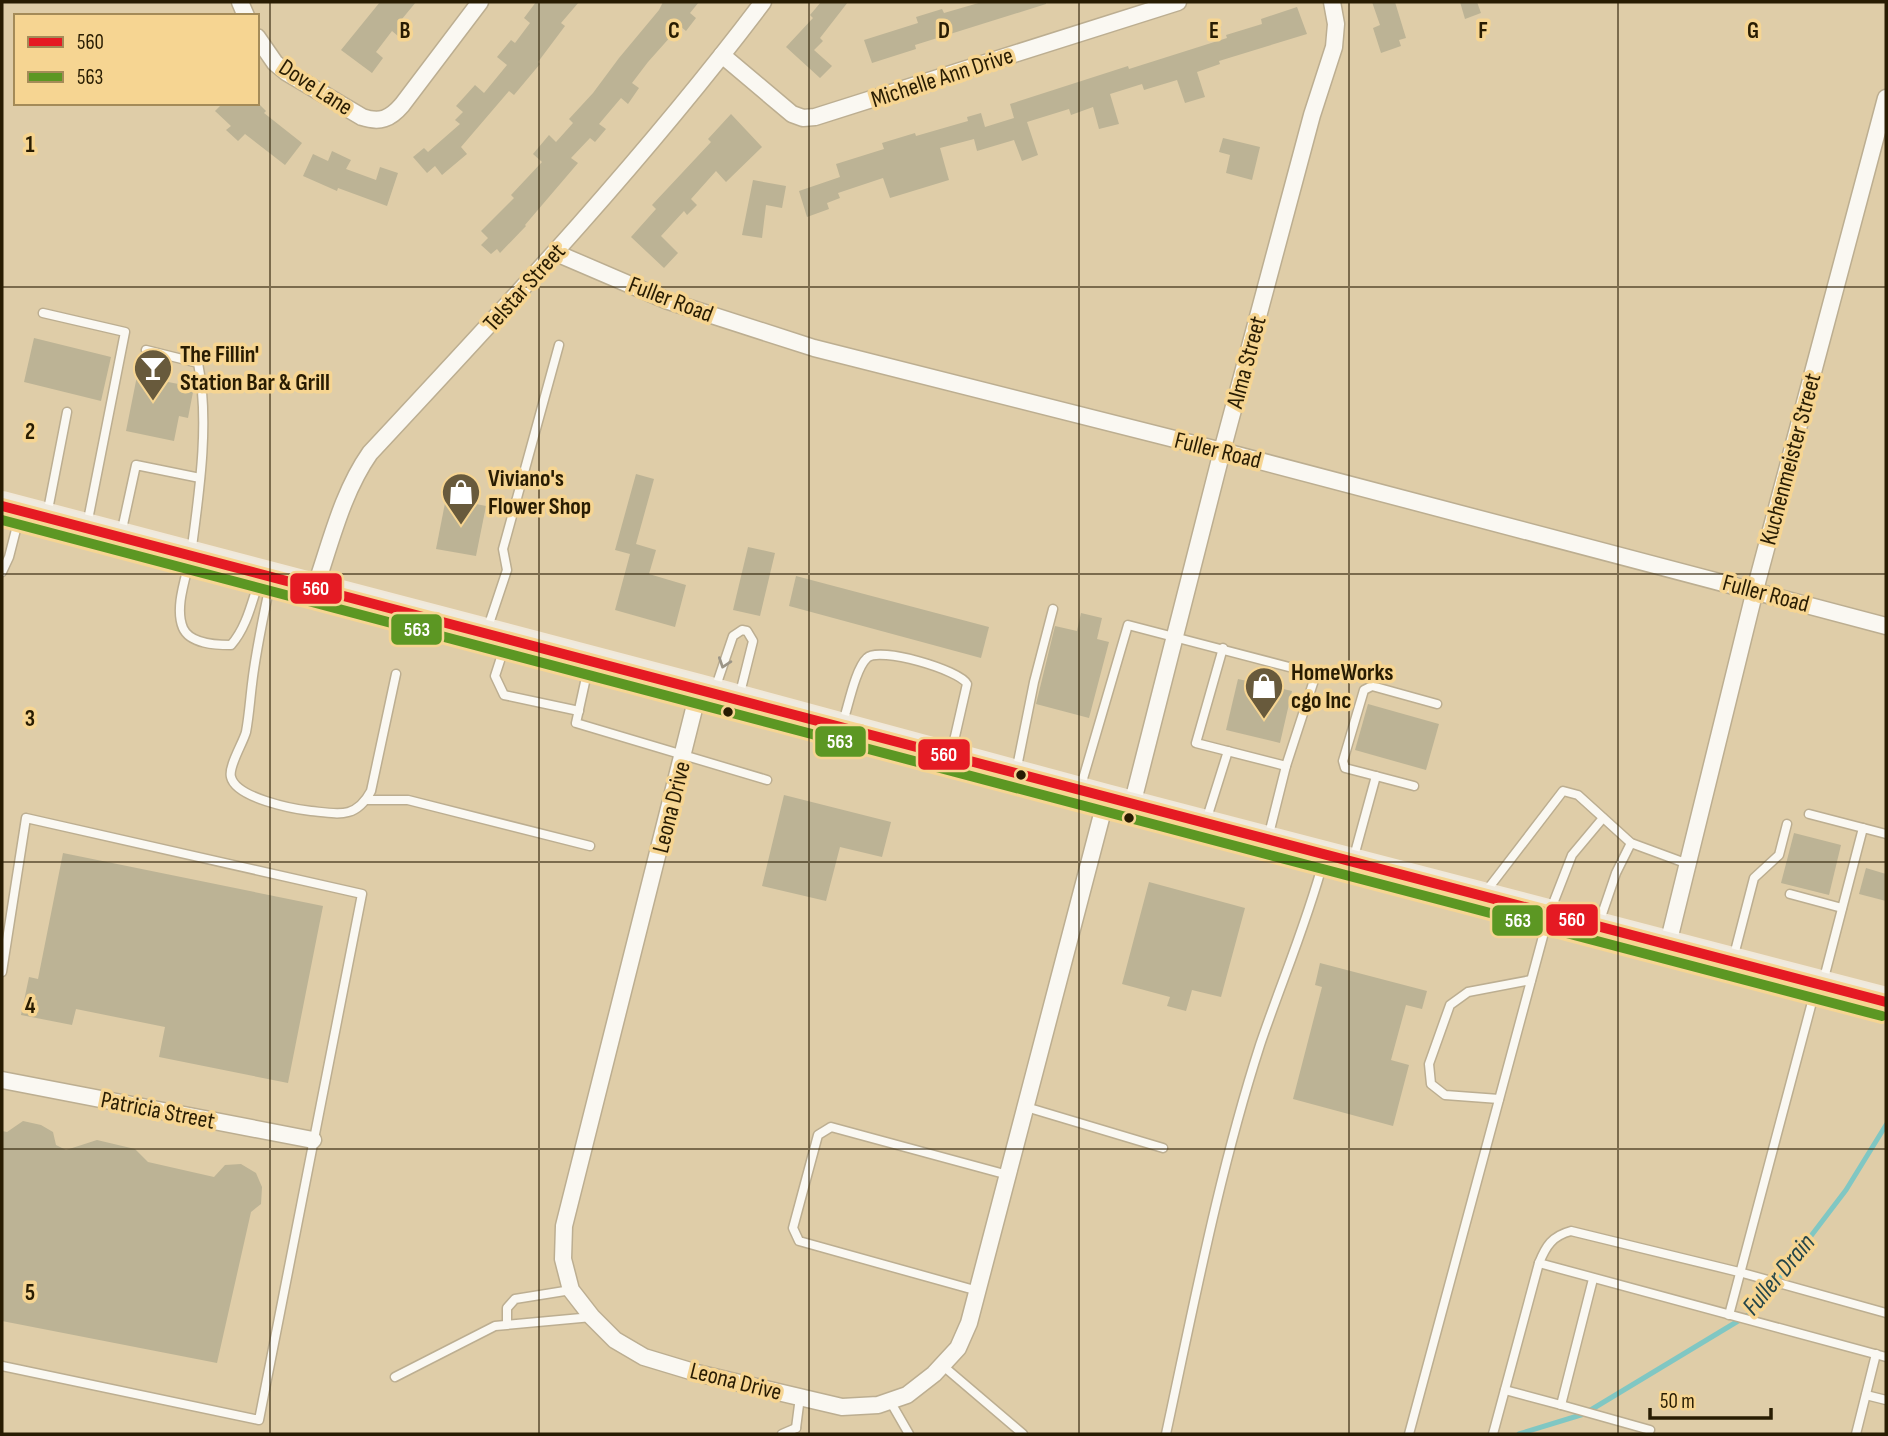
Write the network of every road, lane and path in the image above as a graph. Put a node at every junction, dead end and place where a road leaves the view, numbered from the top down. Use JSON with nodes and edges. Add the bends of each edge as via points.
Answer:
{"nodes":[{"id":1,"x":480,"y":2,"type":"edge"},
{"id":2,"x":762,"y":2,"type":"edge"},
{"id":3,"x":1178,"y":2,"type":"edge"},
{"id":4,"x":1332,"y":2,"type":"edge"},
{"id":5,"x":1136,"y":8,"type":"edge"},
{"id":6,"x":259,"y":40,"type":"edge"},
{"id":7,"x":722,"y":55,"type":"junction"},
{"id":8,"x":1886,"y":98,"type":"edge"},
{"id":9,"x":556,"y":253,"type":"junction"},
{"id":10,"x":43,"y":313,"type":"dead end"},
{"id":11,"x":559,"y":345,"type":"dead end"},
{"id":12,"x":146,"y":350,"type":"dead end"},
{"id":13,"x":67,"y":412,"type":"dead end"},
{"id":14,"x":1222,"y":451,"type":"junction"},
{"id":15,"x":200,"y":478,"type":"junction"},
{"id":16,"x":23,"y":512,"type":"edge"},
{"id":17,"x":87,"y":528,"type":"junction"},
{"id":18,"x":120,"y":537,"type":"junction"},
{"id":19,"x":190,"y":555,"type":"junction"},
{"id":20,"x":2,"y":572,"type":"edge"},
{"id":21,"x":267,"y":575,"type":"junction"},
{"id":22,"x":315,"y":588,"type":"junction"},
{"id":23,"x":1755,"y":590,"type":"junction"},
{"id":24,"x":1053,"y":609,"type":"dead end"},
{"id":25,"x":1886,"y":626,"type":"edge"},
{"id":26,"x":497,"y":636,"type":"junction"},
{"id":27,"x":1174,"y":638,"type":"junction"},
{"id":28,"x":1223,"y":648,"type":"junction"},
{"id":29,"x":589,"y":661,"type":"junction"},
{"id":30,"x":396,"y":674,"type":"dead end"},
{"id":31,"x":717,"y":694,"type":"junction"},
{"id":32,"x":1437,"y":704,"type":"dead end"},
{"id":33,"x":579,"y":711,"type":"junction"},
{"id":34,"x":841,"y":728,"type":"junction"},
{"id":35,"x":1228,"y":751,"type":"junction"},
{"id":36,"x":684,"y":754,"type":"junction"},
{"id":37,"x":950,"y":757,"type":"junction"},
{"id":38,"x":1286,"y":766,"type":"junction"},
{"id":39,"x":1015,"y":775,"type":"junction"},
{"id":40,"x":1376,"y":776,"type":"junction"},
{"id":41,"x":767,"y":780,"type":"dead end"},
{"id":42,"x":1414,"y":786,"type":"dead end"},
{"id":43,"x":1079,"y":792,"type":"junction"},
{"id":44,"x":366,"y":800,"type":"junction"},
{"id":45,"x":1119,"y":802,"type":"junction"},
{"id":46,"x":1809,"y":814,"type":"dead end"},
{"id":47,"x":1603,"y":818,"type":"junction"},
{"id":48,"x":1205,"y":824,"type":"junction"},
{"id":49,"x":1787,"y":824,"type":"dead end"},
{"id":50,"x":1863,"y":828,"type":"junction"},
{"id":51,"x":1886,"y":834,"type":"edge"},
{"id":52,"x":1267,"y":841,"type":"junction"},
{"id":53,"x":1631,"y":843,"type":"junction"},
{"id":54,"x":590,"y":846,"type":"dead end"},
{"id":55,"x":1325,"y":856,"type":"junction"},
{"id":56,"x":1352,"y":863,"type":"junction"},
{"id":57,"x":1688,"y":864,"type":"junction"},
{"id":58,"x":1790,"y":894,"type":"dead end"},
{"id":59,"x":1482,"y":896,"type":"junction"},
{"id":60,"x":1842,"y":908,"type":"junction"},
{"id":61,"x":1549,"y":914,"type":"junction"},
{"id":62,"x":1598,"y":926,"type":"junction"},
{"id":63,"x":1668,"y":944,"type":"junction"},
{"id":64,"x":1732,"y":962,"type":"junction"},
{"id":65,"x":2,"y":972,"type":"edge"},
{"id":66,"x":1531,"y":980,"type":"junction"},
{"id":67,"x":1820,"y":985,"type":"junction"},
{"id":68,"x":1886,"y":1002,"type":"edge"},
{"id":69,"x":2,"y":1080,"type":"edge"},
{"id":70,"x":1499,"y":1099,"type":"junction"},
{"id":71,"x":1026,"y":1107,"type":"junction"},
{"id":72,"x":313,"y":1140,"type":"junction"},
{"id":73,"x":1163,"y":1148,"type":"dead end"},
{"id":74,"x":1008,"y":1175,"type":"junction"},
{"id":75,"x":1539,"y":1263,"type":"junction"},
{"id":76,"x":1739,"y":1272,"type":"junction"},
{"id":77,"x":1593,"y":1279,"type":"junction"},
{"id":78,"x":571,"y":1290,"type":"junction"},
{"id":79,"x":978,"y":1291,"type":"junction"},
{"id":80,"x":1886,"y":1313,"type":"edge"},
{"id":81,"x":1728,"y":1315,"type":"junction"},
{"id":82,"x":592,"y":1317,"type":"junction"},
{"id":83,"x":507,"y":1324,"type":"junction"},
{"id":84,"x":1876,"y":1354,"type":"junction"},
{"id":85,"x":1886,"y":1357,"type":"edge"},
{"id":86,"x":942,"y":1365,"type":"junction"},
{"id":87,"x":2,"y":1366,"type":"edge"},
{"id":88,"x":395,"y":1377,"type":"dead end"},
{"id":89,"x":1506,"y":1390,"type":"junction"},
{"id":90,"x":1866,"y":1395,"type":"junction"},
{"id":91,"x":800,"y":1397,"type":"junction"},
{"id":92,"x":1886,"y":1400,"type":"edge"},
{"id":93,"x":890,"y":1401,"type":"junction"},
{"id":94,"x":1561,"y":1405,"type":"junction"},
{"id":95,"x":1650,"y":1430,"type":"dead end"},
{"id":96,"x":799,"y":1431,"type":"edge"},
{"id":97,"x":782,"y":1434,"type":"edge"},
{"id":98,"x":909,"y":1434,"type":"edge"},
{"id":99,"x":1023,"y":1434,"type":"edge"},
{"id":100,"x":1166,"y":1434,"type":"edge"},
{"id":101,"x":1409,"y":1434,"type":"edge"},
{"id":102,"x":1493,"y":1434,"type":"edge"},
{"id":103,"x":1856,"y":1434,"type":"edge"}],
"edges":[{"from":1,"to":6,"type":"street","name":"Dove Lane","via":[[402,105],[384,120],[362,117],[286,72]]},
{"from":2,"to":7,"type":"street","name":"Telstar Street"},
{"from":3,"to":5,"type":"street","name":"Michelle Ann Drive"},
{"from":4,"to":14,"type":"street","name":"Alma Street","via":[[1334,47]]},
{"from":5,"to":7,"type":"street","name":"Michelle Ann Drive","via":[[815,117],[792,114]]},
{"from":7,"to":9,"type":"street","name":"Telstar Street"},
{"from":8,"to":23,"type":"street","name":"Kuchenmeister Street"},
{"from":9,"to":14,"type":"street","name":"Fuller Road","via":[[668,301],[814,348]]},
{"from":9,"to":22,"type":"street","name":"Telstar Street","via":[[370,453],[349,489]]},
{"from":10,"to":17,"type":"lane","via":[[125,332]]},
{"from":11,"to":26,"type":"lane","via":[[503,548],[507,570]]},
{"from":12,"to":15,"type":"lane","via":[[198,363],[203,388]]},
{"from":13,"to":16,"type":"lane"},
{"from":14,"to":23,"type":"street","name":"Fuller Road"},
{"from":14,"to":27,"type":"street","name":"Alma Street"},
{"from":15,"to":18,"type":"lane","via":[[136,465]]},
{"from":15,"to":19,"type":"lane"},
{"from":16,"to":17,"type":"main road"},
{"from":16,"to":20,"type":"lane"},
{"from":17,"to":18,"type":"main road"},
{"from":18,"to":19,"type":"main road"},
{"from":19,"to":21,"type":"main road"},
{"from":19,"to":21,"type":"lane","via":[[181,607],[183,628],[205,643],[230,645],[237,638]]},
{"from":21,"to":22,"type":"main road"},
{"from":21,"to":44,"type":"lane","via":[[250,713],[230,776],[247,793],[298,810],[353,811]]},
{"from":22,"to":26,"type":"main road"},
{"from":23,"to":25,"type":"street","name":"Fuller Road"},
{"from":23,"to":57,"type":"street","name":"Kuchenmeister Street"},
{"from":24,"to":39,"type":"lane"},
{"from":26,"to":29,"type":"main road"},
{"from":26,"to":33,"type":"lane","via":[[495,676],[504,695]]},
{"from":27,"to":28,"type":"lane"},
{"from":27,"to":43,"type":"lane","via":[[1128,625]]},
{"from":27,"to":45,"type":"street","name":"Alma Street"},
{"from":28,"to":35,"type":"lane","via":[[1196,743]]},
{"from":28,"to":38,"type":"lane","via":[[1316,674]]},
{"from":29,"to":31,"type":"main road"},
{"from":29,"to":33,"type":"lane"},
{"from":30,"to":44,"type":"lane"},
{"from":31,"to":31,"type":"lane","one_way":true,"via":[[753,641],[747,631],[733,636]]},
{"from":31,"to":34,"type":"main road"},
{"from":31,"to":36,"type":"street","name":"Leona Drive"},
{"from":32,"to":40,"type":"lane","via":[[1372,687],[1364,690],[1343,761],[1345,768]]},
{"from":33,"to":36,"type":"lane","via":[[576,723]]},
{"from":34,"to":37,"type":"main road"},
{"from":34,"to":37,"type":"lane","via":[[868,656],[907,659],[964,677],[967,684]]},
{"from":35,"to":38,"type":"lane"},
{"from":35,"to":48,"type":"lane"},
{"from":36,"to":41,"type":"lane"},
{"from":36,"to":78,"type":"street","name":"Leona Drive","via":[[564,1226],[563,1259]]},
{"from":37,"to":39,"type":"main road"},
{"from":38,"to":52,"type":"lane"},
{"from":39,"to":43,"type":"main road"},
{"from":40,"to":42,"type":"lane"},
{"from":40,"to":56,"type":"lane"},
{"from":43,"to":45,"type":"main road"},
{"from":44,"to":54,"type":"lane","via":[[408,800]]},
{"from":45,"to":48,"type":"main road"},
{"from":45,"to":71,"type":"street","name":"Leona Drive"},
{"from":46,"to":50,"type":"lane"},
{"from":47,"to":53,"type":"lane"},
{"from":47,"to":59,"type":"lane","via":[[1578,795],[1563,791]]},
{"from":47,"to":61,"type":"lane","via":[[1573,855]]},
{"from":48,"to":52,"type":"main road"},
{"from":49,"to":64,"type":"lane","via":[[1779,855],[1754,878]]},
{"from":50,"to":51,"type":"lane"},
{"from":50,"to":60,"type":"lane"},
{"from":52,"to":55,"type":"main road"},
{"from":53,"to":57,"type":"lane"},
{"from":53,"to":62,"type":"lane"},
{"from":55,"to":56,"type":"main road"},
{"from":55,"to":100,"type":"lane","via":[[1311,908],[1260,1046],[1226,1168]]},
{"from":56,"to":59,"type":"main road"},
{"from":57,"to":63,"type":"street","name":"Kuchenmeister Street"},
{"from":58,"to":60,"type":"lane"},
{"from":59,"to":61,"type":"main road"},
{"from":60,"to":67,"type":"lane"},
{"from":61,"to":62,"type":"main road"},
{"from":61,"to":66,"type":"lane"},
{"from":62,"to":63,"type":"main road"},
{"from":63,"to":64,"type":"main road"},
{"from":64,"to":67,"type":"main road"},
{"from":65,"to":72,"type":"lane","via":[[26,818],[362,894]]},
{"from":66,"to":70,"type":"lane"},
{"from":66,"to":70,"type":"lane","via":[[1468,992],[1450,1005],[1429,1064],[1431,1084],[1445,1095]]},
{"from":67,"to":68,"type":"main road"},
{"from":67,"to":76,"type":"lane"},
{"from":69,"to":72,"type":"street","name":"Patricia Street"},
{"from":70,"to":101,"type":"lane"},
{"from":71,"to":73,"type":"lane"},
{"from":71,"to":74,"type":"street","name":"Leona Drive"},
{"from":72,"to":87,"type":"lane","via":[[259,1420]]},
{"from":74,"to":79,"type":"street","name":"Leona Drive"},
{"from":74,"to":79,"type":"lane","via":[[831,1127],[818,1135],[793,1228],[799,1241]]},
{"from":75,"to":76,"type":"lane","via":[[1547,1244],[1570,1231]]},
{"from":75,"to":77,"type":"lane"},
{"from":75,"to":89,"type":"lane"},
{"from":76,"to":80,"type":"lane"},
{"from":76,"to":81,"type":"lane"},
{"from":77,"to":81,"type":"lane"},
{"from":77,"to":94,"type":"lane"},
{"from":78,"to":82,"type":"street","name":"Leona Drive"},
{"from":78,"to":83,"type":"lane","via":[[515,1299],[507,1308]]},
{"from":79,"to":86,"type":"street","name":"Leona Drive","via":[[958,1348]]},
{"from":81,"to":84,"type":"lane"},
{"from":82,"to":83,"type":"lane"},
{"from":82,"to":91,"type":"street","name":"Leona Drive","via":[[615,1340],[644,1357]]},
{"from":83,"to":88,"type":"lane"},
{"from":84,"to":85,"type":"lane"},
{"from":84,"to":90,"type":"lane"},
{"from":86,"to":93,"type":"street","name":"Leona Drive","via":[[907,1395]]},
{"from":86,"to":99,"type":"lane"},
{"from":89,"to":94,"type":"lane"},
{"from":89,"to":102,"type":"lane"},
{"from":90,"to":92,"type":"lane"},
{"from":90,"to":103,"type":"lane"},
{"from":91,"to":93,"type":"street","name":"Leona Drive","via":[[842,1407]]},
{"from":91,"to":96,"type":"lane"},
{"from":93,"to":98,"type":"lane"},
{"from":94,"to":95,"type":"lane"},
{"from":96,"to":97,"type":"lane"}]}
